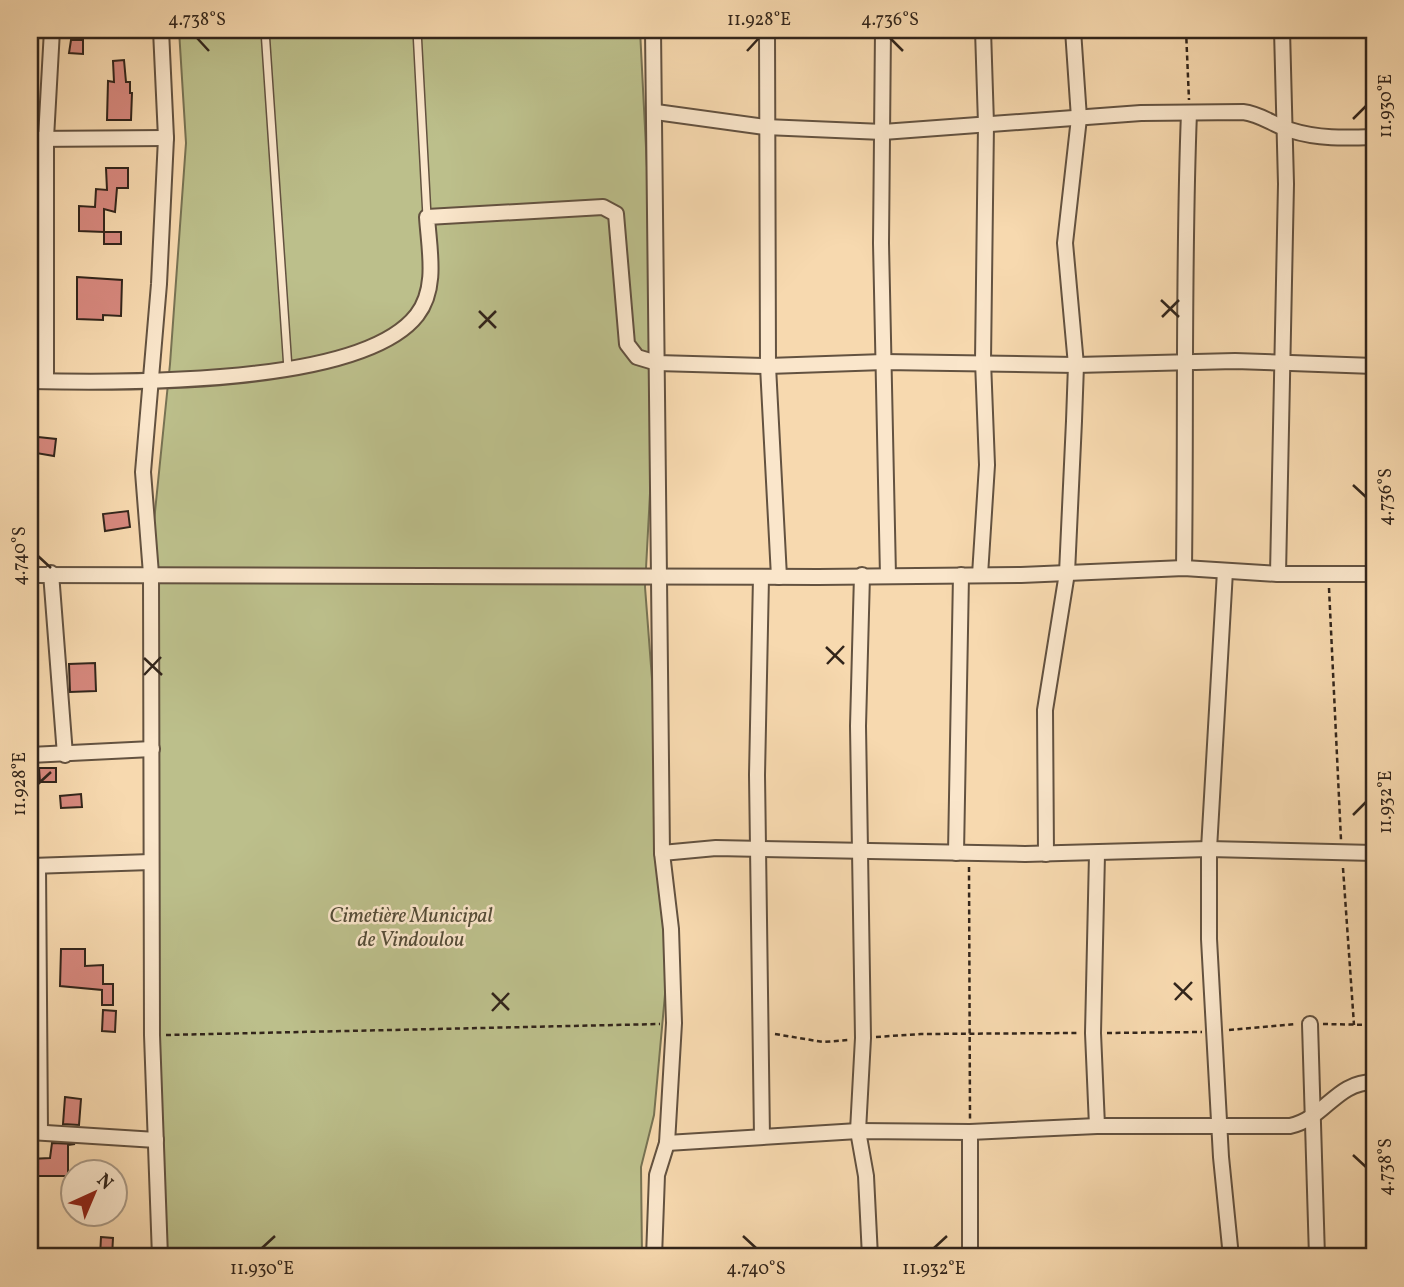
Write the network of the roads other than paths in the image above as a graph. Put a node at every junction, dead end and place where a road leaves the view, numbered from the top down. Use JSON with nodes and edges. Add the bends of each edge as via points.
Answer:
{"nodes":[{"id":1,"x":52,"y":30,"type":"edge"},
{"id":2,"x":161,"y":30,"type":"edge"},
{"id":3,"x":265,"y":30,"type":"edge"},
{"id":4,"x":417,"y":30,"type":"edge"},
{"id":5,"x":653,"y":30,"type":"edge"},
{"id":6,"x":767,"y":30,"type":"edge"},
{"id":7,"x":883,"y":30,"type":"edge"},
{"id":8,"x":983,"y":30,"type":"edge"},
{"id":9,"x":1073,"y":30,"type":"edge"},
{"id":10,"x":1282,"y":30,"type":"edge"},
{"id":11,"x":1374,"y":30,"type":"edge"},
{"id":12,"x":1374,"y":63,"type":"edge"},
{"id":13,"x":656,"y":112,"type":"junction"},
{"id":14,"x":1189,"y":113,"type":"junction"},
{"id":15,"x":1079,"y":118,"type":"junction"},
{"id":16,"x":986,"y":124,"type":"junction"},
{"id":17,"x":765,"y":127,"type":"junction"},
{"id":18,"x":1286,"y":129,"type":"junction"},
{"id":19,"x":883,"y":132,"type":"junction"},
{"id":20,"x":1374,"y":137,"type":"edge"},
{"id":21,"x":46,"y":138,"type":"junction"},
{"id":22,"x":166,"y":138,"type":"junction"},
{"id":23,"x":30,"y":139,"type":"edge"},
{"id":24,"x":427,"y":217,"type":"junction"},
{"id":25,"x":983,"y":361,"type":"junction"},
{"id":26,"x":1187,"y":361,"type":"junction"},
{"id":27,"x":884,"y":362,"type":"junction"},
{"id":28,"x":657,"y":363,"type":"junction"},
{"id":29,"x":1281,"y":363,"type":"junction"},
{"id":30,"x":1076,"y":365,"type":"junction"},
{"id":31,"x":768,"y":366,"type":"junction"},
{"id":32,"x":1374,"y":366,"type":"edge"},
{"id":33,"x":288,"y":369,"type":"junction"},
{"id":34,"x":30,"y":381,"type":"edge"},
{"id":35,"x":46,"y":381,"type":"junction"},
{"id":36,"x":151,"y":383,"type":"junction"},
{"id":37,"x":1184,"y":568,"type":"junction"},
{"id":38,"x":1225,"y":571,"type":"junction"},
{"id":39,"x":51,"y":573,"type":"junction"},
{"id":40,"x":1067,"y":573,"type":"junction"},
{"id":41,"x":151,"y":574,"type":"junction"},
{"id":42,"x":1278,"y":574,"type":"junction"},
{"id":43,"x":1374,"y":574,"type":"edge"},
{"id":44,"x":30,"y":575,"type":"edge"},
{"id":45,"x":660,"y":575,"type":"junction"},
{"id":46,"x":862,"y":575,"type":"junction"},
{"id":47,"x":961,"y":575,"type":"junction"},
{"id":48,"x":980,"y":575,"type":"junction"},
{"id":49,"x":888,"y":576,"type":"junction"},
{"id":50,"x":761,"y":577,"type":"junction"},
{"id":51,"x":779,"y":577,"type":"junction"},
{"id":52,"x":152,"y":750,"type":"junction"},
{"id":53,"x":30,"y":755,"type":"edge"},
{"id":54,"x":65,"y":755,"type":"junction"},
{"id":55,"x":758,"y":849,"type":"junction"},
{"id":56,"x":1209,"y":849,"type":"junction"},
{"id":57,"x":862,"y":852,"type":"junction"},
{"id":58,"x":662,"y":853,"type":"junction"},
{"id":59,"x":962,"y":853,"type":"junction"},
{"id":60,"x":1374,"y":853,"type":"edge"},
{"id":61,"x":1046,"y":854,"type":"junction"},
{"id":62,"x":1097,"y":854,"type":"junction"},
{"id":63,"x":151,"y":862,"type":"junction"},
{"id":64,"x":34,"y":866,"type":"edge"},
{"id":65,"x":1310,"y":1024,"type":"road end"},
{"id":66,"x":1374,"y":1082,"type":"edge"},
{"id":67,"x":1311,"y":1120,"type":"junction"},
{"id":68,"x":1097,"y":1126,"type":"junction"},
{"id":69,"x":1219,"y":1128,"type":"junction"},
{"id":70,"x":858,"y":1131,"type":"junction"},
{"id":71,"x":35,"y":1132,"type":"edge"},
{"id":72,"x":970,"y":1132,"type":"junction"},
{"id":73,"x":762,"y":1137,"type":"junction"},
{"id":74,"x":156,"y":1140,"type":"junction"},
{"id":75,"x":667,"y":1143,"type":"junction"},
{"id":76,"x":160,"y":1257,"type":"edge"},
{"id":77,"x":654,"y":1257,"type":"edge"},
{"id":78,"x":870,"y":1257,"type":"edge"},
{"id":79,"x":970,"y":1257,"type":"edge"},
{"id":80,"x":1231,"y":1257,"type":"edge"},
{"id":81,"x":1317,"y":1257,"type":"edge"}],
"edges":[{"from":1,"to":21,"type":"street"},
{"from":2,"to":22,"type":"street"},
{"from":3,"to":33,"type":"lane"},
{"from":4,"to":24,"type":"lane"},
{"from":5,"to":13,"type":"street"},
{"from":6,"to":17,"type":"street"},
{"from":7,"to":19,"type":"street"},
{"from":8,"to":16,"type":"street"},
{"from":9,"to":15,"type":"street"},
{"from":10,"to":18,"type":"street"},
{"from":11,"to":12,"type":"street"},
{"from":13,"to":17,"type":"street"},
{"from":13,"to":28,"type":"street"},
{"from":14,"to":15,"type":"street"},
{"from":14,"to":18,"type":"street","via":[[1256,113]]},
{"from":14,"to":26,"type":"street"},
{"from":15,"to":16,"type":"street"},
{"from":15,"to":30,"type":"street","via":[[1065,243]]},
{"from":16,"to":19,"type":"street"},
{"from":16,"to":25,"type":"street"},
{"from":17,"to":19,"type":"street"},
{"from":17,"to":31,"type":"street"},
{"from":18,"to":20,"type":"street","via":[[1322,138]]},
{"from":18,"to":29,"type":"street"},
{"from":19,"to":27,"type":"street"},
{"from":21,"to":22,"type":"street"},
{"from":21,"to":23,"type":"street"},
{"from":21,"to":35,"type":"street"},
{"from":22,"to":36,"type":"street"},
{"from":24,"to":28,"type":"street","via":[[612,209],[626,344],[637,357]]},
{"from":24,"to":33,"type":"street","via":[[430,288],[418,314],[400,332],[363,351]]},
{"from":25,"to":27,"type":"street"},
{"from":25,"to":30,"type":"street"},
{"from":25,"to":48,"type":"street","via":[[987,465]]},
{"from":26,"to":29,"type":"street"},
{"from":26,"to":30,"type":"street"},
{"from":26,"to":37,"type":"street"},
{"from":27,"to":31,"type":"street"},
{"from":27,"to":49,"type":"street"},
{"from":28,"to":31,"type":"street"},
{"from":28,"to":45,"type":"street"},
{"from":29,"to":32,"type":"street"},
{"from":29,"to":42,"type":"street"},
{"from":30,"to":40,"type":"street"},
{"from":31,"to":51,"type":"street"},
{"from":33,"to":36,"type":"street"},
{"from":34,"to":35,"type":"street"},
{"from":35,"to":36,"type":"street"},
{"from":36,"to":41,"type":"street","via":[[143,472]]},
{"from":37,"to":38,"type":"street"},
{"from":37,"to":40,"type":"street"},
{"from":38,"to":42,"type":"street"},
{"from":38,"to":56,"type":"street"},
{"from":39,"to":41,"type":"street"},
{"from":39,"to":44,"type":"street"},
{"from":39,"to":54,"type":"street"},
{"from":40,"to":48,"type":"street"},
{"from":40,"to":61,"type":"street","via":[[1045,710]]},
{"from":41,"to":45,"type":"street"},
{"from":41,"to":52,"type":"street"},
{"from":42,"to":43,"type":"street"},
{"from":45,"to":50,"type":"street"},
{"from":45,"to":58,"type":"street"},
{"from":46,"to":49,"type":"street"},
{"from":46,"to":51,"type":"street"},
{"from":46,"to":57,"type":"street","via":[[858,726]]},
{"from":47,"to":48,"type":"street"},
{"from":47,"to":49,"type":"street"},
{"from":47,"to":59,"type":"street"},
{"from":50,"to":51,"type":"street"},
{"from":50,"to":55,"type":"street"},
{"from":52,"to":54,"type":"street"},
{"from":52,"to":63,"type":"street"},
{"from":53,"to":54,"type":"street"},
{"from":55,"to":57,"type":"street"},
{"from":55,"to":58,"type":"street"},
{"from":55,"to":73,"type":"street"},
{"from":56,"to":60,"type":"street"},
{"from":56,"to":62,"type":"street"},
{"from":56,"to":69,"type":"street"},
{"from":57,"to":59,"type":"street"},
{"from":57,"to":70,"type":"street","via":[[863,1038]]},
{"from":58,"to":75,"type":"street","via":[[671,929],[674,1023]]},
{"from":59,"to":61,"type":"street"},
{"from":61,"to":62,"type":"street"},
{"from":62,"to":68,"type":"street","via":[[1093,1033]]},
{"from":63,"to":64,"type":"street"},
{"from":63,"to":74,"type":"street"},
{"from":64,"to":71,"type":"street"},
{"from":65,"to":67,"type":"street"},
{"from":66,"to":67,"type":"street","via":[[1353,1083]]},
{"from":67,"to":69,"type":"street","via":[[1290,1126]]},
{"from":67,"to":81,"type":"street"},
{"from":68,"to":69,"type":"street"},
{"from":68,"to":72,"type":"street"},
{"from":69,"to":80,"type":"street"},
{"from":70,"to":72,"type":"street"},
{"from":70,"to":73,"type":"street"},
{"from":70,"to":78,"type":"street","via":[[866,1176]]},
{"from":71,"to":74,"type":"street"},
{"from":72,"to":79,"type":"street"},
{"from":73,"to":75,"type":"street"},
{"from":74,"to":76,"type":"street"},
{"from":75,"to":77,"type":"street","via":[[657,1175]]}]}
